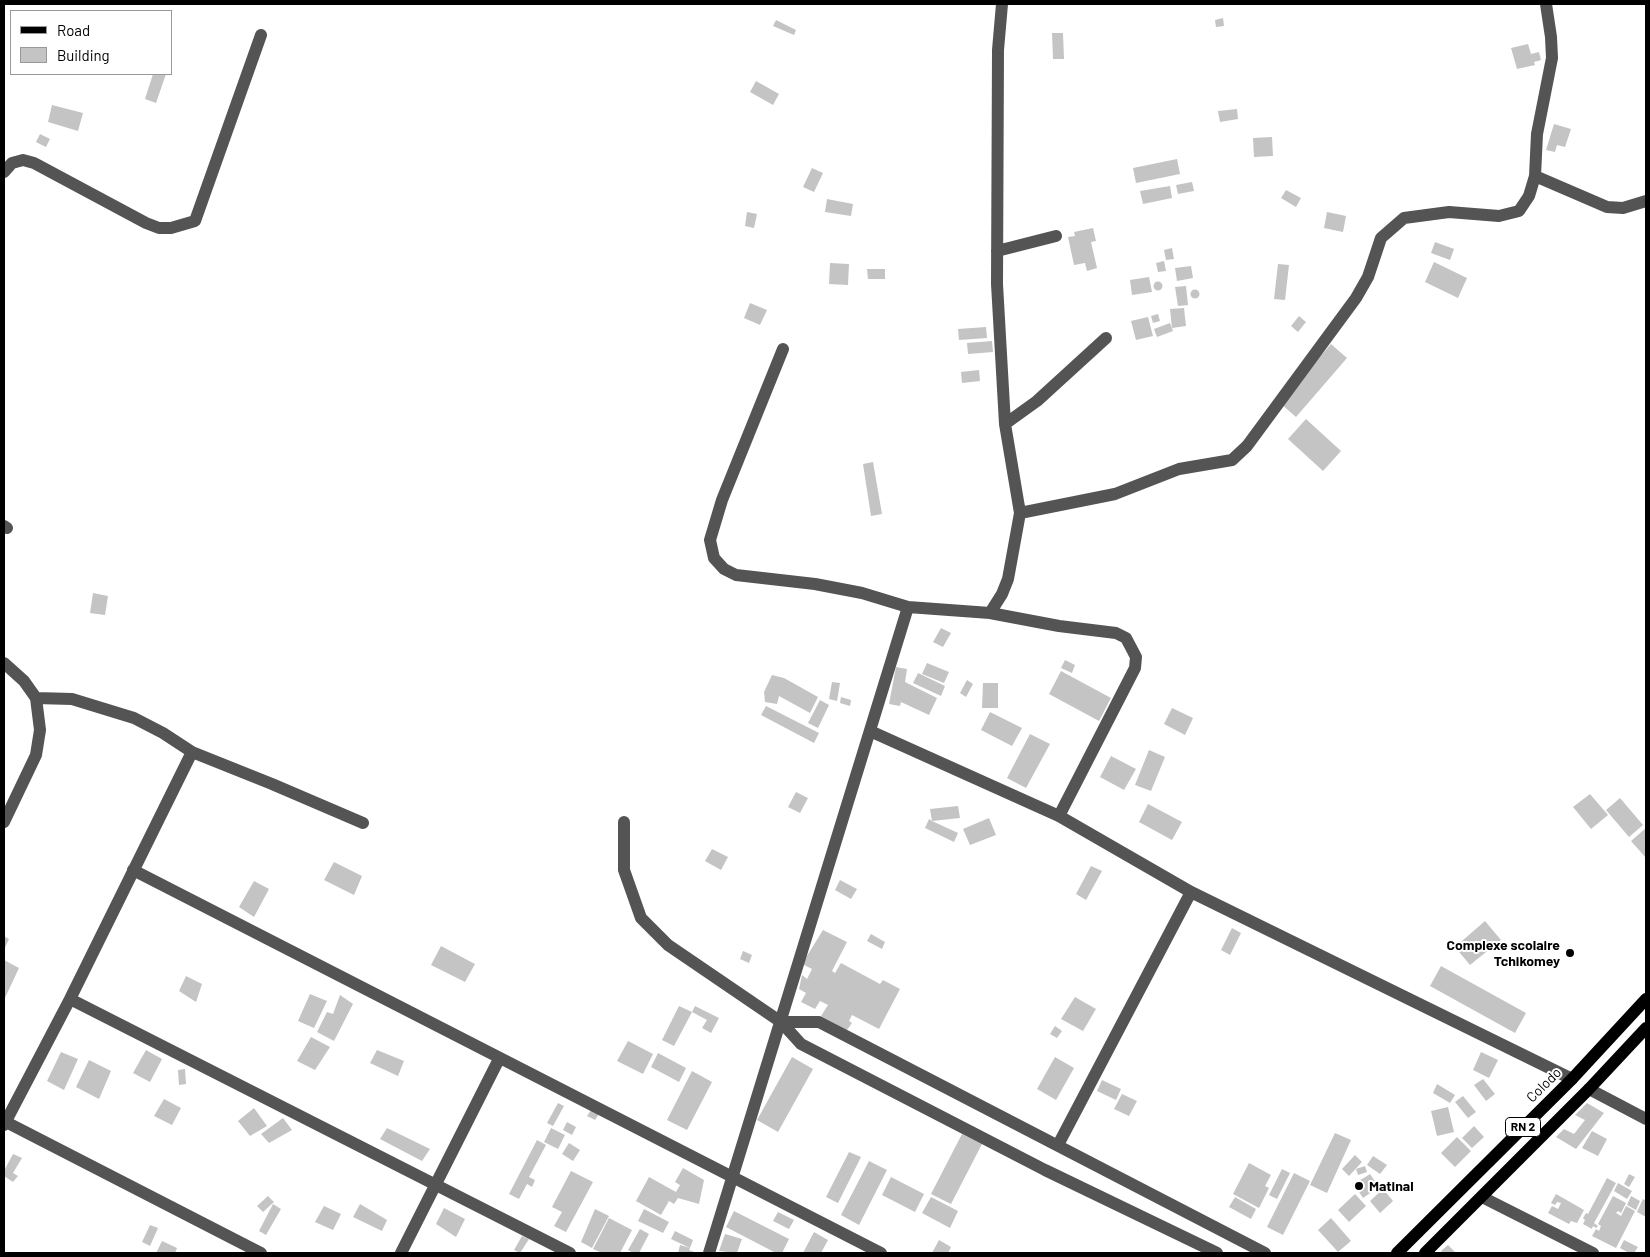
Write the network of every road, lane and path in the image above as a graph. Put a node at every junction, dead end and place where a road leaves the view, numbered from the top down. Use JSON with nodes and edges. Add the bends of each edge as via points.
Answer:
{"nodes":[{"id":1,"x":1002,"y":4,"type":"edge"},
{"id":2,"x":1546,"y":4,"type":"edge"},
{"id":3,"x":261,"y":35,"type":"dead end"},
{"id":4,"x":4,"y":172,"type":"edge"},
{"id":5,"x":1535,"y":176,"type":"junction"},
{"id":6,"x":1646,"y":202,"type":"edge"},
{"id":7,"x":1056,"y":236,"type":"dead end"},
{"id":8,"x":997,"y":251,"type":"junction"},
{"id":9,"x":1106,"y":338,"type":"dead end"},
{"id":10,"x":783,"y":349,"type":"dead end"},
{"id":11,"x":1005,"y":424,"type":"junction"},
{"id":12,"x":1020,"y":513,"type":"junction"},
{"id":13,"x":908,"y":607,"type":"junction"},
{"id":14,"x":990,"y":613,"type":"junction"},
{"id":15,"x":4,"y":663,"type":"edge"},
{"id":16,"x":36,"y":698,"type":"junction"},
{"id":17,"x":870,"y":732,"type":"junction"},
{"id":18,"x":192,"y":752,"type":"junction"},
{"id":19,"x":1059,"y":816,"type":"junction"},
{"id":20,"x":4,"y":822,"type":"edge"},
{"id":21,"x":624,"y":822,"type":"dead end"},
{"id":22,"x":363,"y":824,"type":"dead end"},
{"id":23,"x":133,"y":870,"type":"junction"},
{"id":24,"x":1191,"y":892,"type":"junction"},
{"id":25,"x":70,"y":999,"type":"junction"},
{"id":26,"x":1646,"y":999,"type":"edge"},
{"id":27,"x":781,"y":1022,"type":"junction"},
{"id":28,"x":1646,"y":1028,"type":"edge"},
{"id":29,"x":499,"y":1059,"type":"junction"},
{"id":30,"x":1572,"y":1079,"type":"junction"},
{"id":31,"x":1589,"y":1089,"type":"junction"},
{"id":32,"x":1646,"y":1119,"type":"edge"},
{"id":33,"x":4,"y":1123,"type":"edge"},
{"id":34,"x":1058,"y":1145,"type":"junction"},
{"id":35,"x":732,"y":1177,"type":"junction"},
{"id":36,"x":435,"y":1184,"type":"junction"},
{"id":37,"x":1482,"y":1197,"type":"junction"},
{"id":38,"x":261,"y":1253,"type":"edge"},
{"id":39,"x":401,"y":1253,"type":"edge"},
{"id":40,"x":570,"y":1253,"type":"edge"},
{"id":41,"x":709,"y":1253,"type":"edge"},
{"id":42,"x":881,"y":1253,"type":"edge"},
{"id":43,"x":1217,"y":1253,"type":"edge"},
{"id":44,"x":1265,"y":1253,"type":"edge"},
{"id":45,"x":1397,"y":1253,"type":"edge"},
{"id":46,"x":1425,"y":1253,"type":"edge"},
{"id":47,"x":1593,"y":1253,"type":"edge"}],
"edges":[{"from":1,"to":8,"type":"street","via":[[998,50]]},
{"from":2,"to":5,"type":"street","via":[[1552,58],[1537,134]]},
{"from":3,"to":4,"type":"street","via":[[195,221],[159,228],[23,160],[12,163]]},
{"from":5,"to":6,"type":"street","via":[[1608,206],[1623,208]]},
{"from":5,"to":12,"type":"street","via":[[1529,196],[1519,211],[1499,216],[1449,212],[1404,218],[1381,238],[1368,277],[1356,298],[1247,446],[1232,460],[1179,469],[1114,494]]},
{"from":7,"to":8,"type":"street"},
{"from":8,"to":11,"type":"street"},
{"from":9,"to":11,"type":"street","via":[[1037,401]]},
{"from":10,"to":13,"type":"street","via":[[722,500],[710,540],[714,558],[724,569],[736,575],[815,584],[862,593]]},
{"from":11,"to":12,"type":"street"},
{"from":12,"to":14,"type":"street","via":[[1008,579]]},
{"from":13,"to":14,"type":"street"},
{"from":13,"to":17,"type":"street"},
{"from":14,"to":19,"type":"street","via":[[1116,633],[1126,638],[1136,657],[1135,668],[1123,695]]},
{"from":15,"to":16,"type":"street"},
{"from":16,"to":18,"type":"street","via":[[72,699],[107,708],[164,733]]},
{"from":16,"to":20,"type":"street","via":[[40,730],[36,755]]},
{"from":17,"to":19,"type":"street"},
{"from":17,"to":27,"type":"street"},
{"from":18,"to":22,"type":"street"},
{"from":18,"to":23,"type":"street"},
{"from":19,"to":24,"type":"street"},
{"from":21,"to":27,"type":"street","via":[[624,870],[641,918],[668,945]]},
{"from":23,"to":25,"type":"street"},
{"from":23,"to":29,"type":"street"},
{"from":24,"to":30,"type":"street"},
{"from":24,"to":34,"type":"street"},
{"from":25,"to":33,"type":"street"},
{"from":25,"to":36,"type":"street"},
{"from":26,"to":30,"type":"main road","name":"Colodo","number":"RN 2"},
{"from":27,"to":34,"type":"street","via":[[818,1022]]},
{"from":27,"to":35,"type":"street"},
{"from":27,"to":43,"type":"street","via":[[801,1044],[1045,1170]]},
{"from":28,"to":31,"type":"main road","number":"RN 2"},
{"from":29,"to":35,"type":"street"},
{"from":29,"to":36,"type":"street"},
{"from":30,"to":45,"type":"main road","name":"Colodo","number":"RN 2"},
{"from":31,"to":32,"type":"street"},
{"from":31,"to":37,"type":"main road","number":"RN 2"},
{"from":33,"to":38,"type":"street"},
{"from":34,"to":44,"type":"street"},
{"from":35,"to":41,"type":"street"},
{"from":35,"to":42,"type":"street"},
{"from":36,"to":39,"type":"street"},
{"from":36,"to":40,"type":"street"},
{"from":37,"to":46,"type":"main road","number":"RN 2"},
{"from":37,"to":47,"type":"street"}]}
